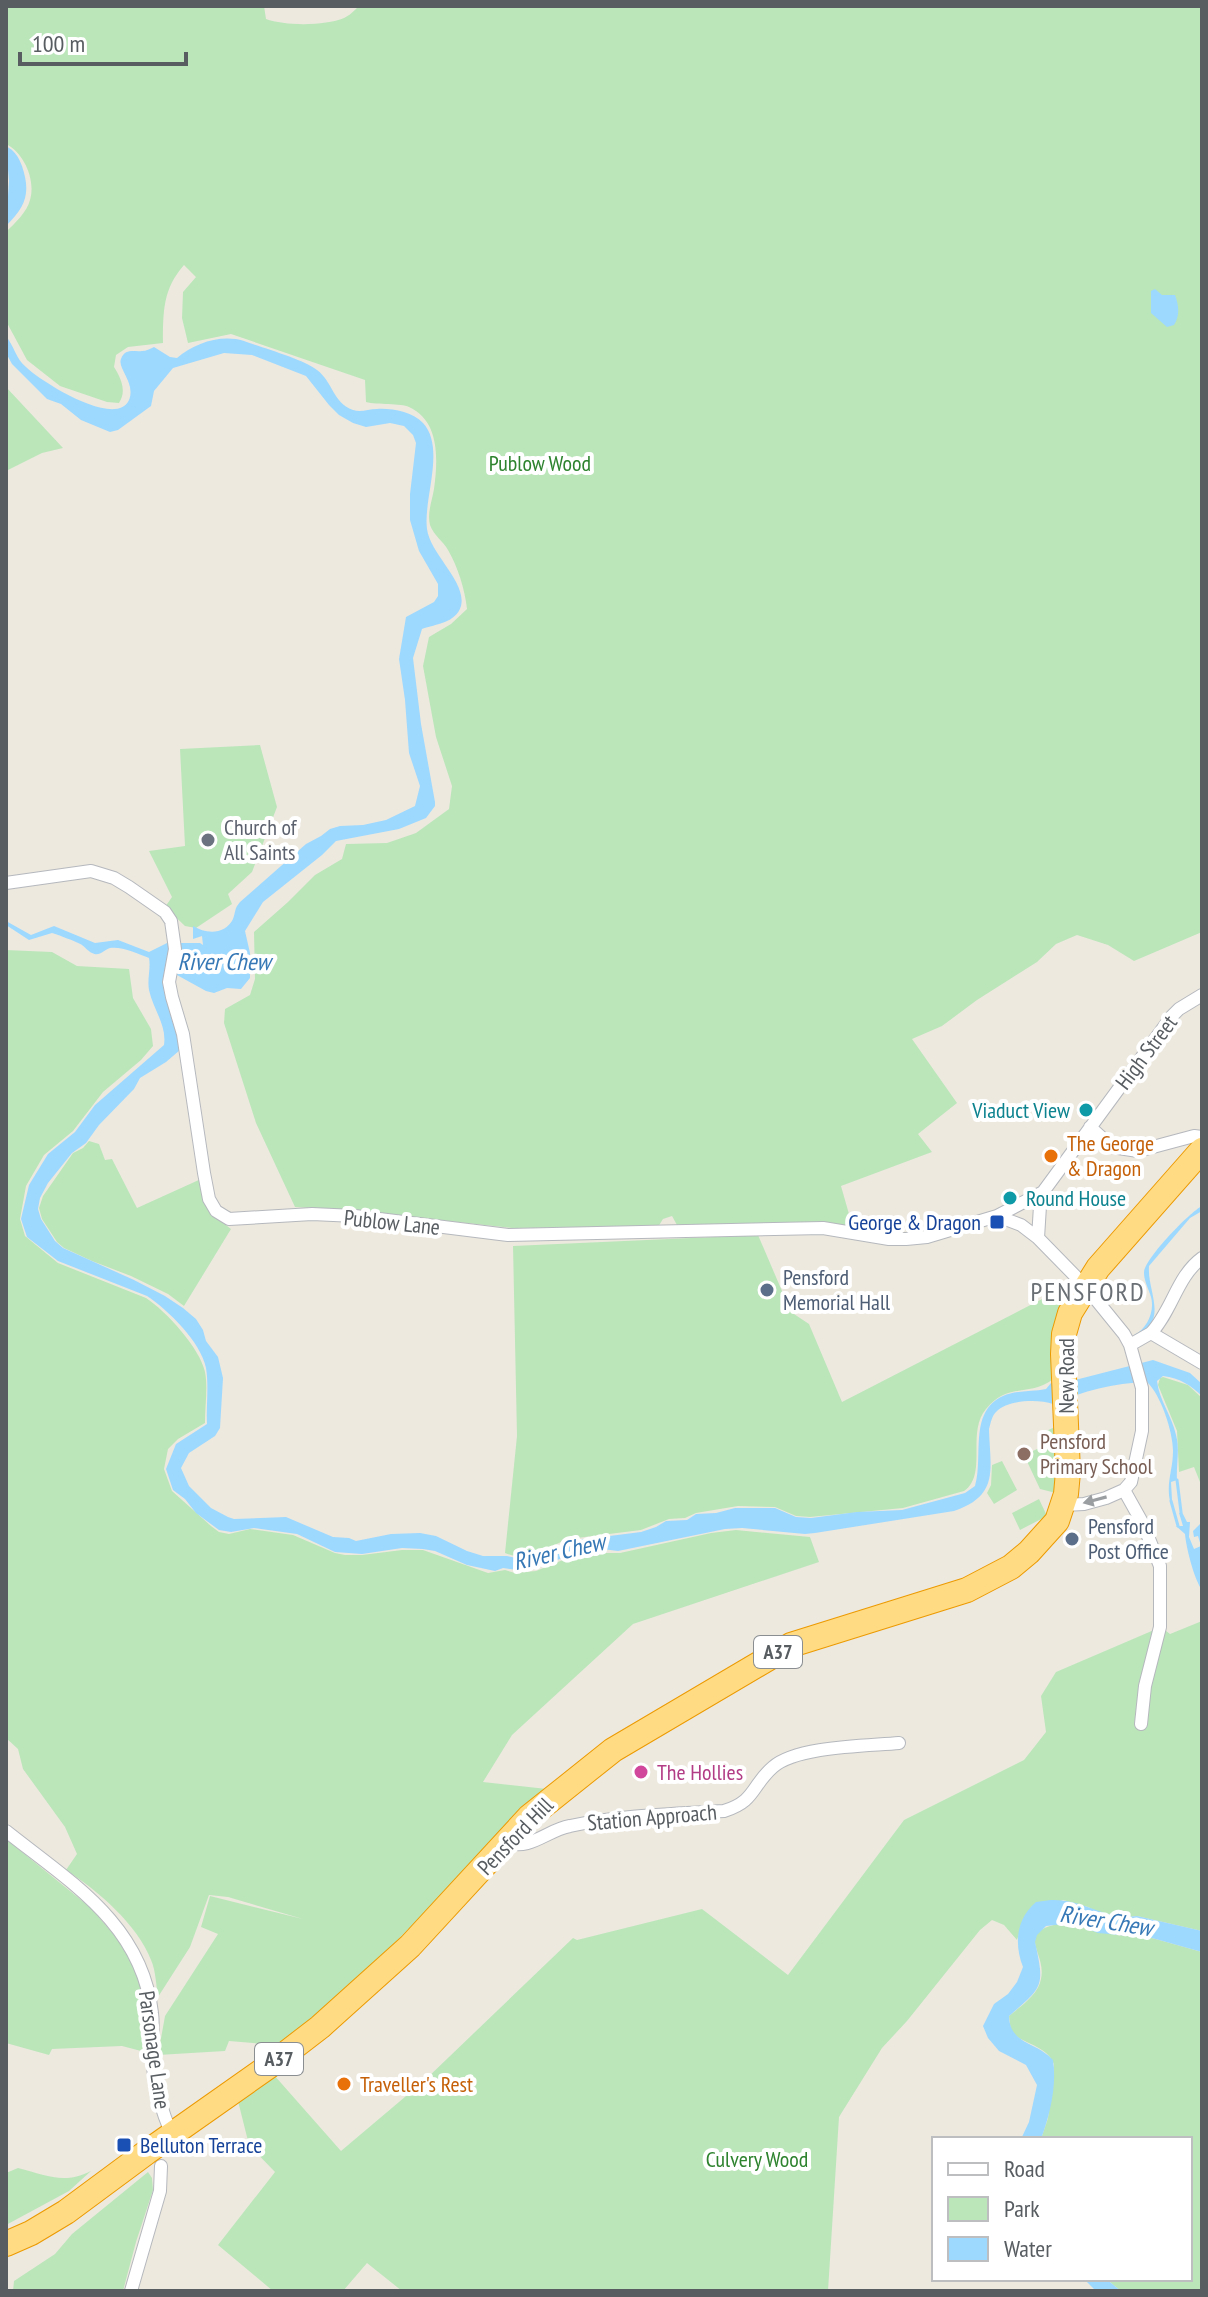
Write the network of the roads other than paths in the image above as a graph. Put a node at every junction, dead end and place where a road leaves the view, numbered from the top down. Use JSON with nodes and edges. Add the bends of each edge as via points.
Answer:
{"nodes":[{"id":1,"x":6,"y":883,"type":"edge"},
{"id":2,"x":1202,"y":995,"type":"edge"},
{"id":3,"x":1090,"y":1127,"type":"junction"},
{"id":4,"x":1202,"y":1137,"type":"edge"},
{"id":5,"x":1202,"y":1150,"type":"edge"},
{"id":6,"x":1043,"y":1192,"type":"junction"},
{"id":7,"x":997,"y":1216,"type":"junction"},
{"id":8,"x":1038,"y":1238,"type":"junction"},
{"id":9,"x":1202,"y":1245,"type":"edge"},
{"id":10,"x":1200,"y":1259,"type":"edge"},
{"id":11,"x":1085,"y":1286,"type":"junction"},
{"id":12,"x":1151,"y":1333,"type":"junction"},
{"id":13,"x":1130,"y":1345,"type":"junction"},
{"id":14,"x":1202,"y":1363,"type":"edge"},
{"id":15,"x":1124,"y":1490,"type":"junction"},
{"id":16,"x":1064,"y":1505,"type":"junction"},
{"id":17,"x":1141,"y":1724,"type":"dead end"},
{"id":18,"x":899,"y":1743,"type":"dead end"},
{"id":19,"x":876,"y":1745,"type":"junction"},
{"id":20,"x":876,"y":1760,"type":"dead end"},
{"id":21,"x":6,"y":1831,"type":"edge"},
{"id":22,"x":507,"y":1842,"type":"junction"},
{"id":23,"x":172,"y":2134,"type":"junction"},
{"id":24,"x":161,"y":2166,"type":"dead end"},
{"id":25,"x":31,"y":2233,"type":"junction"},
{"id":26,"x":6,"y":2244,"type":"edge"},
{"id":27,"x":6,"y":2260,"type":"edge"},
{"id":28,"x":131,"y":2291,"type":"edge"}],
"edges":[{"from":1,"to":7,"type":"street","name":"Publow Lane","via":[[91,871],[114,878],[165,912],[175,949],[169,982],[183,1034],[209,1199],[229,1219],[355,1216],[508,1235],[823,1228],[906,1239]]},
{"from":2,"to":3,"type":"street","name":"High Street","via":[[1172,1016]]},
{"from":3,"to":4,"type":"street","via":[[1112,1147],[1138,1151]]},
{"from":3,"to":6,"type":"street","name":"High Street"},
{"from":5,"to":11,"type":"highway","name":"New Road","number":"A37"},
{"from":6,"to":7,"type":"street","name":"High Street"},
{"from":6,"to":8,"type":"street"},
{"from":7,"to":8,"type":"street"},
{"from":8,"to":11,"type":"street"},
{"from":9,"to":10,"type":"street"},
{"from":10,"to":12,"type":"street"},
{"from":11,"to":13,"type":"street"},
{"from":11,"to":16,"type":"highway","name":"New Road","number":"A37","via":[[1067,1322],[1064,1343]]},
{"from":12,"to":13,"type":"street"},
{"from":12,"to":14,"type":"street"},
{"from":13,"to":15,"type":"street","via":[[1142,1388],[1142,1431],[1135,1471]]},
{"from":15,"to":16,"type":"street","one_way":true},
{"from":15,"to":17,"type":"street","via":[[1160,1566],[1160,1627]]},
{"from":16,"to":22,"type":"highway","name":"Pensford Hill","number":"A37","via":[[1046,1535],[1001,1573],[953,1596],[818,1635],[767,1658],[613,1750],[538,1809]]},
{"from":18,"to":19,"type":"street","name":"Station Approach"},
{"from":19,"to":20,"type":"street"},
{"from":19,"to":22,"type":"street","name":"Station Approach","via":[[790,1758],[774,1766],[749,1799],[724,1811],[615,1818],[566,1826],[523,1846]]},
{"from":21,"to":23,"type":"street","name":"Parsonage Lane","via":[[102,1908],[135,1952],[150,1997],[152,2059]]},
{"from":22,"to":23,"type":"highway","name":"Pensford Hill","number":"A37","via":[[360,1993]]},
{"from":23,"to":25,"type":"highway","name":"Pensford Hill","number":"A37"},
{"from":24,"to":28,"type":"street","via":[[160,2191]]},
{"from":25,"to":26,"type":"highway","name":"Pensford Hill","number":"A37"},
{"from":25,"to":27,"type":"highway"}]}
